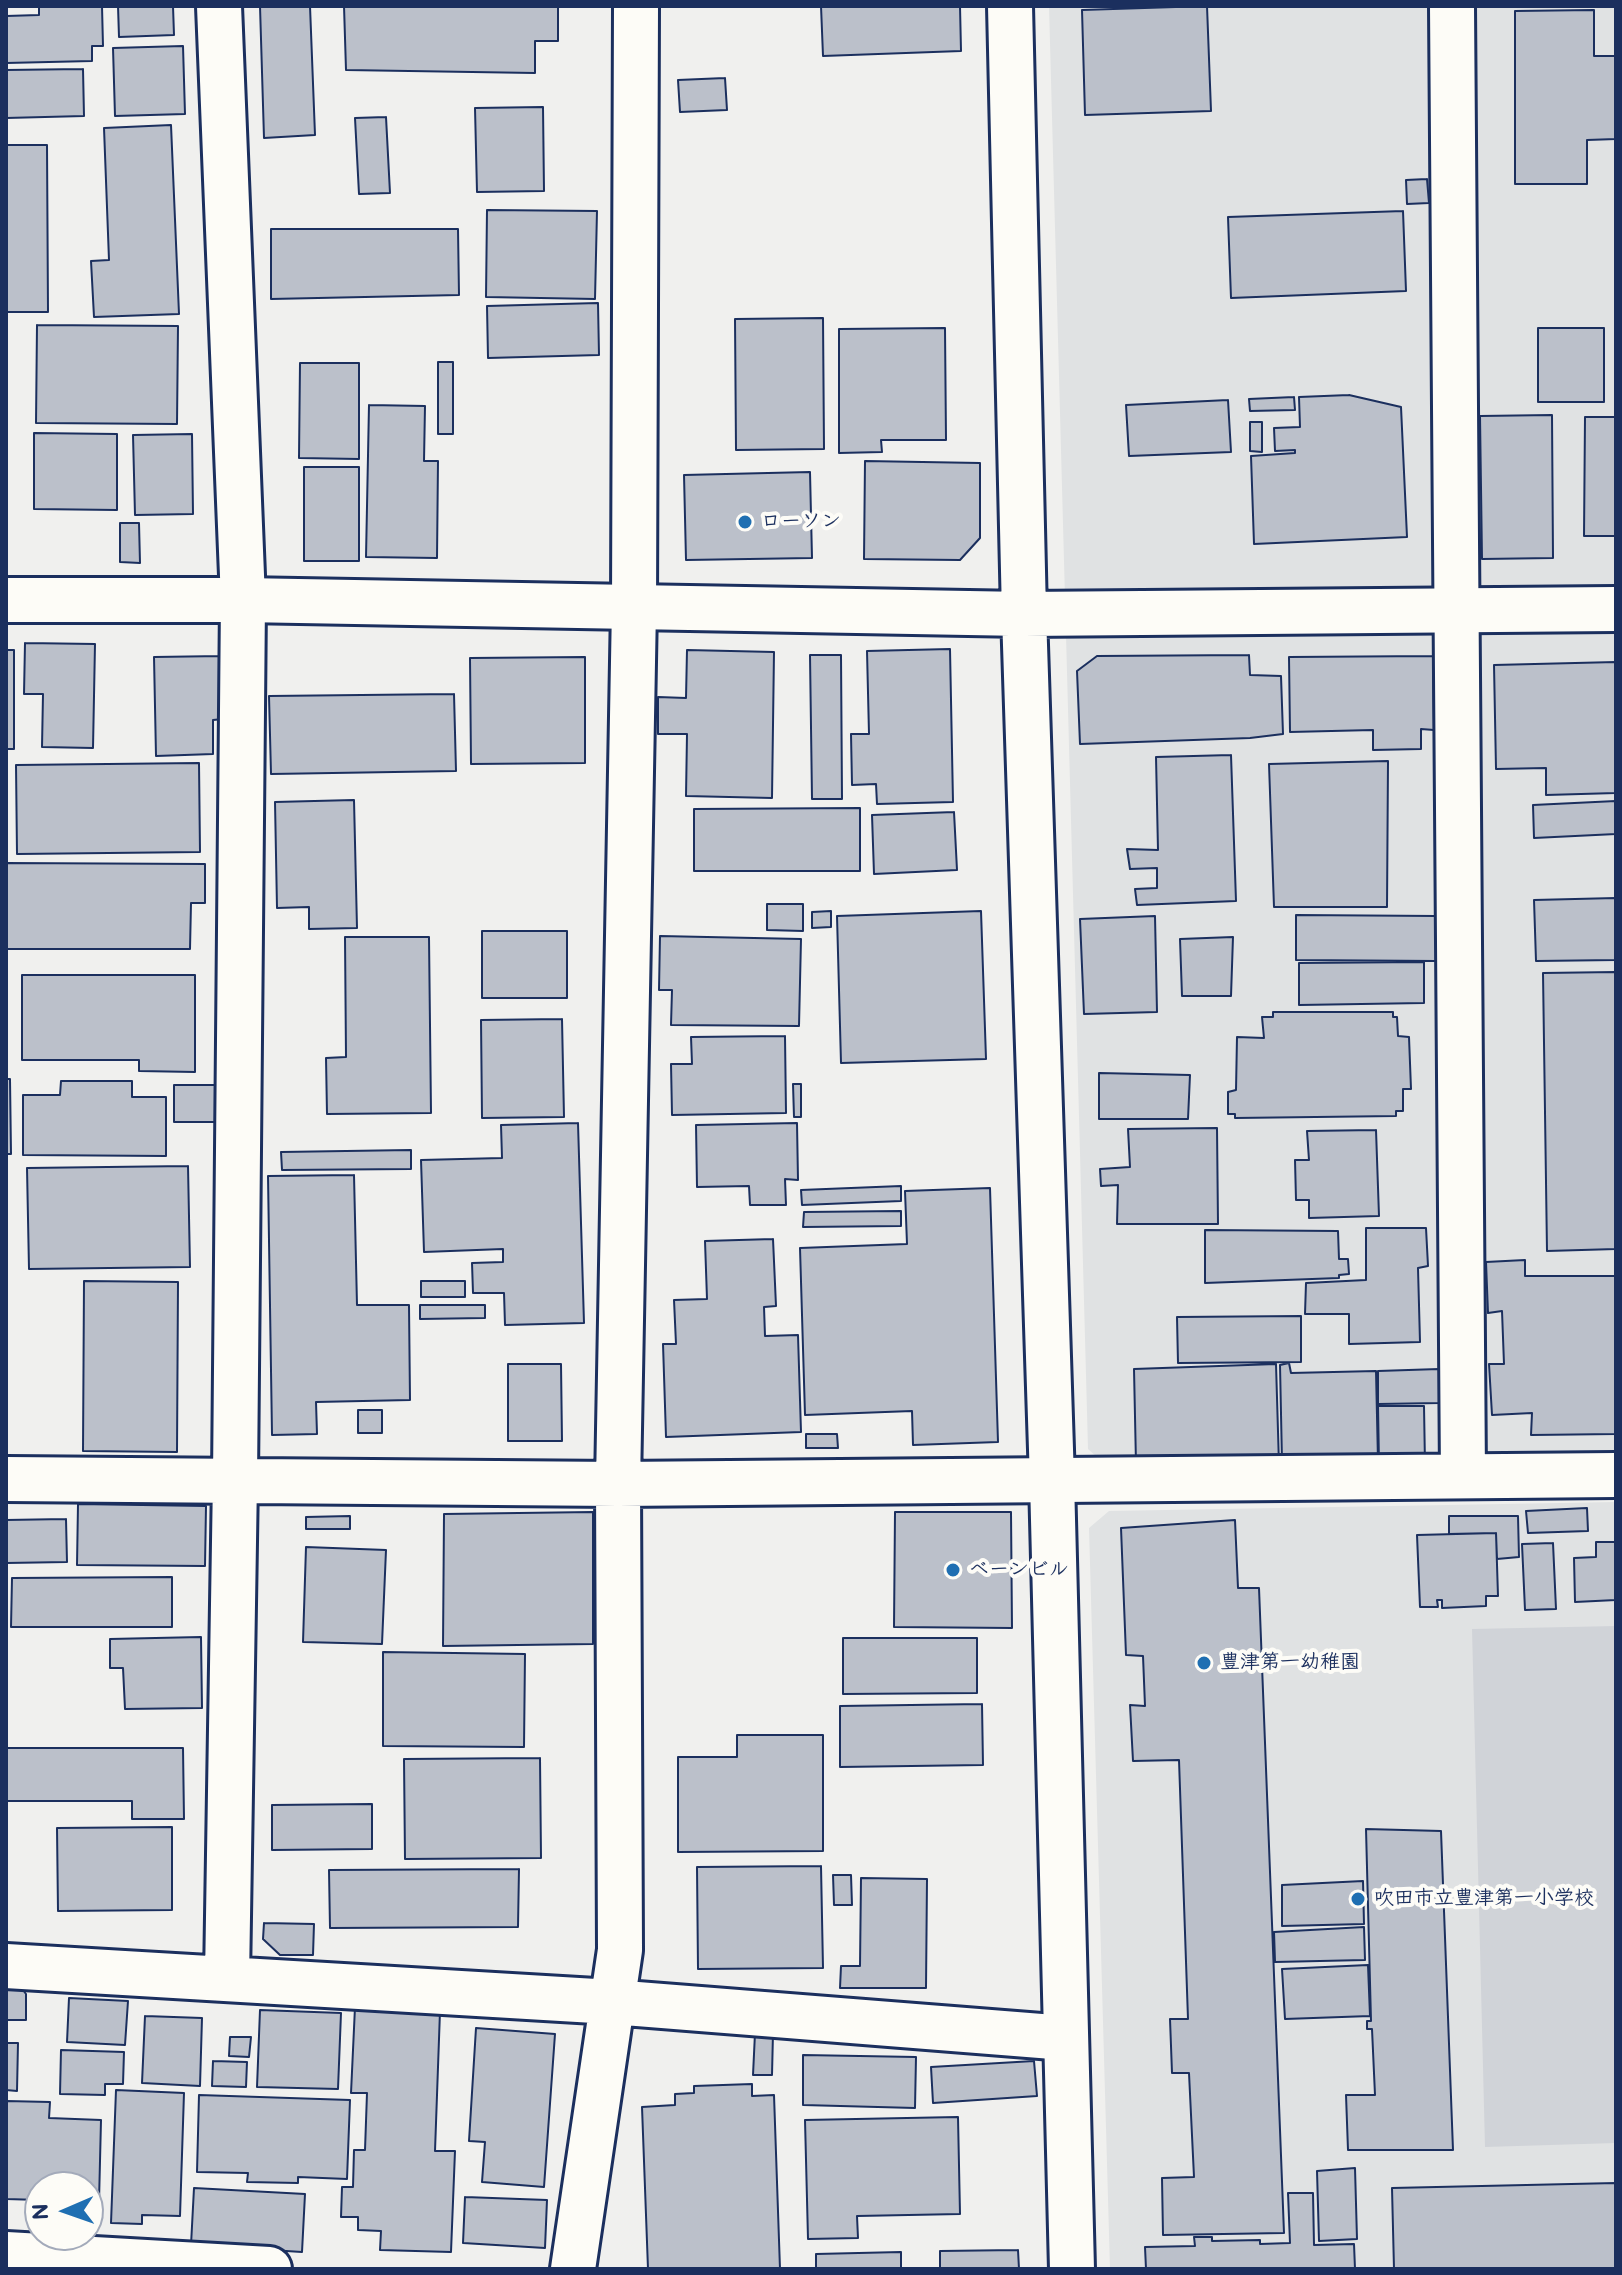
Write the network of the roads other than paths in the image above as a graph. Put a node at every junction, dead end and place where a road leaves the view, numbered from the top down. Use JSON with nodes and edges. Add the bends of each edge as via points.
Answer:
{"nodes":[{"id":1,"x":219,"y":6,"type":"edge"},
{"id":2,"x":636,"y":6,"type":"edge"},
{"id":3,"x":1010,"y":6,"type":"edge"},
{"id":4,"x":1452,"y":6,"type":"edge"},
{"id":5,"x":6,"y":600,"type":"edge"},
{"id":6,"x":243,"y":600,"type":"junction"},
{"id":7,"x":634,"y":607,"type":"junction"},
{"id":8,"x":1616,"y":609,"type":"edge"},
{"id":9,"x":1457,"y":611,"type":"junction"},
{"id":10,"x":1024,"y":614,"type":"junction"},
{"id":11,"x":1616,"y":1475,"type":"edge"},
{"id":12,"x":1463,"y":1476,"type":"junction"},
{"id":13,"x":6,"y":1479,"type":"edge"},
{"id":14,"x":235,"y":1479,"type":"junction"},
{"id":15,"x":1052,"y":1480,"type":"junction"},
{"id":16,"x":618,"y":1484,"type":"junction"},
{"id":17,"x":6,"y":1966,"type":"edge"},
{"id":18,"x":227,"y":1979,"type":"junction"},
{"id":19,"x":612,"y":2002,"type":"junction"},
{"id":20,"x":1066,"y":2038,"type":"junction"},
{"id":21,"x":6,"y":2254,"type":"edge"},
{"id":22,"x":269,"y":2269,"type":"edge"},
{"id":23,"x":573,"y":2269,"type":"edge"},
{"id":24,"x":1072,"y":2269,"type":"edge"}],
"edges":[{"from":1,"to":6,"type":"street"},
{"from":2,"to":7,"type":"street"},
{"from":3,"to":10,"type":"street"},
{"from":4,"to":9,"type":"street"},
{"from":5,"to":6,"type":"street"},
{"from":6,"to":7,"type":"street"},
{"from":6,"to":14,"type":"street"},
{"from":7,"to":10,"type":"street"},
{"from":7,"to":16,"type":"street"},
{"from":8,"to":9,"type":"street"},
{"from":9,"to":10,"type":"street"},
{"from":9,"to":12,"type":"street"},
{"from":10,"to":15,"type":"street"},
{"from":11,"to":12,"type":"street"},
{"from":12,"to":15,"type":"street"},
{"from":13,"to":14,"type":"street"},
{"from":14,"to":16,"type":"street"},
{"from":14,"to":18,"type":"street"},
{"from":15,"to":16,"type":"street"},
{"from":15,"to":20,"type":"street"},
{"from":16,"to":19,"type":"street","via":[[620,1950]]},
{"from":17,"to":18,"type":"street"},
{"from":18,"to":19,"type":"street"},
{"from":19,"to":20,"type":"street"},
{"from":19,"to":23,"type":"street"},
{"from":20,"to":24,"type":"street"},
{"from":21,"to":22,"type":"street"}]}
